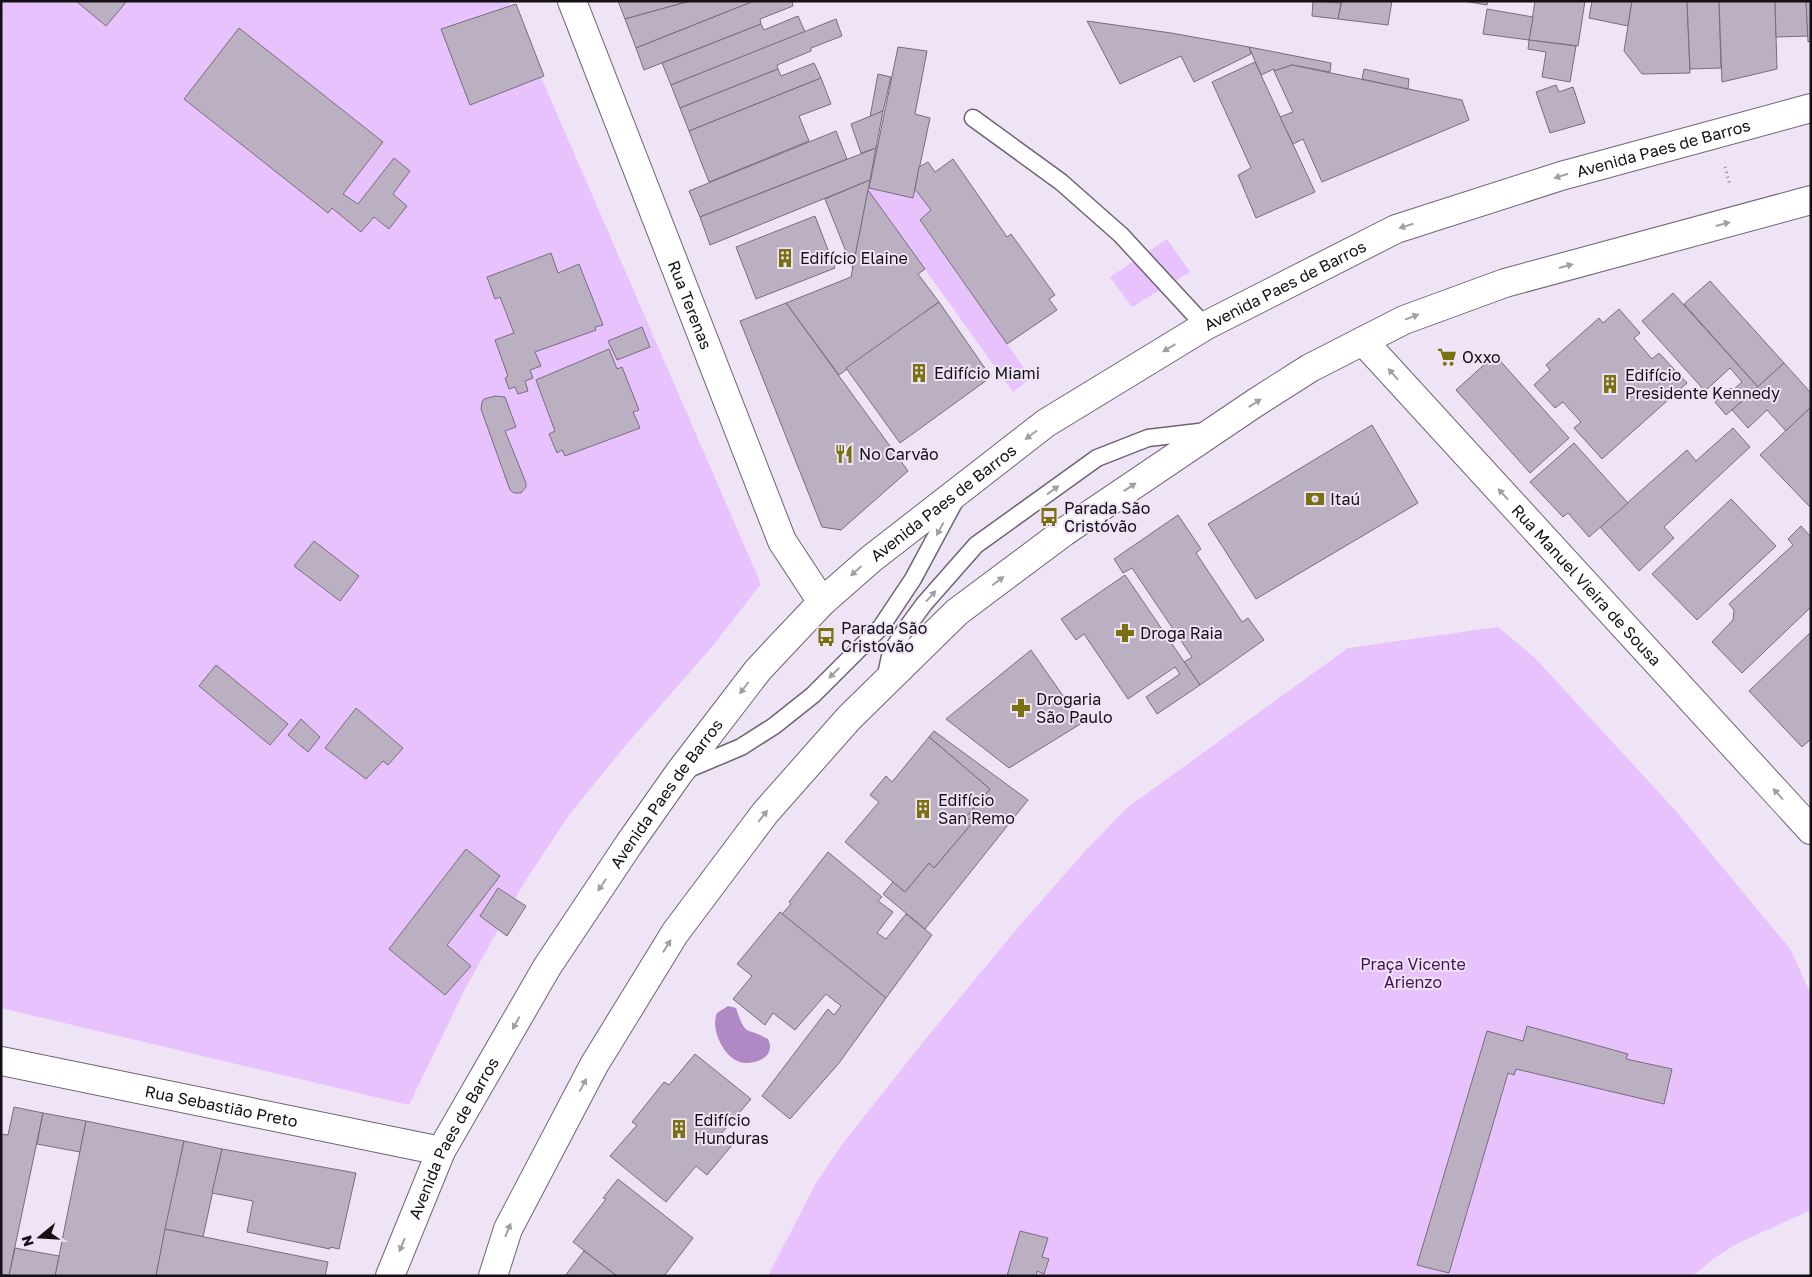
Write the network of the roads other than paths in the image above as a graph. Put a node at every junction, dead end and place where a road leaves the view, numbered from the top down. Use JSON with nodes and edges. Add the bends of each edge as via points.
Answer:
{"nodes":[{"id":1,"x":572,"y":1,"type":"edge"},
{"id":2,"x":1811,"y":108,"type":"edge"},
{"id":3,"x":973,"y":118,"type":"dead end"},
{"id":4,"x":1811,"y":200,"type":"edge"},
{"id":5,"x":1205,"y":326,"type":"junction"},
{"id":6,"x":1363,"y":341,"type":"junction"},
{"id":7,"x":1214,"y":430,"type":"junction"},
{"id":8,"x":963,"y":486,"type":"junction"},
{"id":9,"x":822,"y":602,"type":"junction"},
{"id":10,"x":884,"y":684,"type":"junction"},
{"id":11,"x":679,"y":773,"type":"junction"},
{"id":12,"x":1811,"y":830,"type":"edge"},
{"id":13,"x":1,"y":1061,"type":"edge"},
{"id":14,"x":441,"y":1152,"type":"junction"},
{"id":15,"x":390,"y":1276,"type":"edge"},
{"id":16,"x":493,"y":1276,"type":"edge"}],
"edges":[{"from":1,"to":9,"type":"main road","name":"Rua Terenas","via":[[782,541]]},
{"from":2,"to":5,"type":"main road","name":"Avenida Paes de Barros","one_way":true,"via":[[1561,176],[1396,229]]},
{"from":3,"to":5,"type":"lane","via":[[1061,182],[1121,234]]},
{"from":6,"to":4,"type":"main road","one_way":true,"via":[[1404,320],[1505,283]]},
{"from":5,"to":8,"type":"main road","name":"Avenida Paes de Barros","one_way":true,"via":[[1046,423]]},
{"from":7,"to":6,"type":"main road","one_way":true,"via":[[1310,368]]},
{"from":12,"to":6,"type":"main road","name":"Rua Manuel Vieira de Sousa","one_way":true},
{"from":10,"to":7,"type":"main road","one_way":true,"via":[[957,612],[1064,532]]},
{"from":10,"to":7,"type":"lane","one_way":true,"via":[[891,652],[905,630],[976,546],[1097,458],[1148,438]]},
{"from":8,"to":9,"type":"main road","name":"Avenida Paes de Barros","one_way":true},
{"from":8,"to":11,"type":"lane","one_way":true,"via":[[913,579],[881,627],[813,695],[774,726],[741,747]]},
{"from":9,"to":11,"type":"main road","name":"Avenida Paes de Barros","one_way":true,"via":[[758,670]]},
{"from":16,"to":10,"type":"main road","one_way":true,"via":[[508,1229],[594,1065],[675,933],[765,813],[849,718]]},
{"from":11,"to":14,"type":"main road","name":"Avenida Paes de Barros","one_way":true,"via":[[547,967]]},
{"from":13,"to":14,"type":"main road","name":"Rua Sebastião Preto"},
{"from":14,"to":15,"type":"main road","name":"Avenida Paes de Barros","one_way":true}]}
